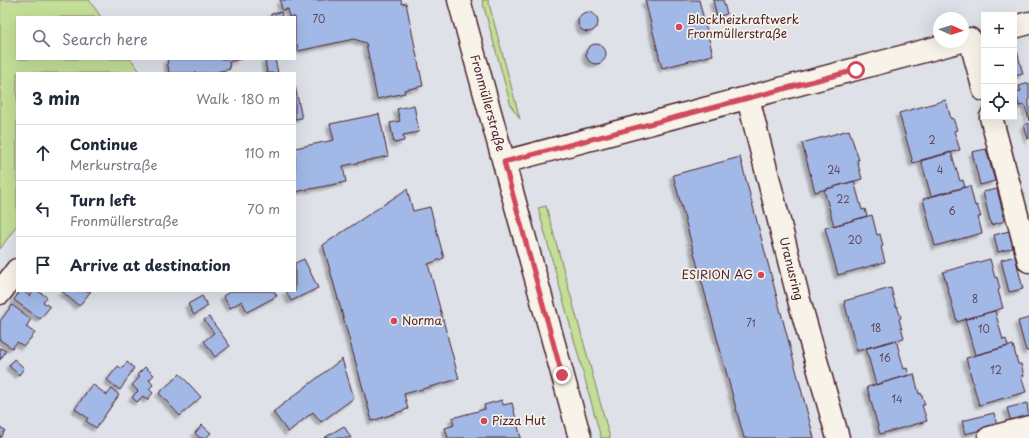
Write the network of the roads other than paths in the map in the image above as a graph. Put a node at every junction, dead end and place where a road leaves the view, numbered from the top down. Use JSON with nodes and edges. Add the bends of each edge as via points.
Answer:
{"nodes":[{"id":1,"x":459,"y":0,"type":"edge"},
{"id":2,"x":1029,"y":23,"type":"edge"},
{"id":3,"x":1017,"y":26,"type":"edge"},
{"id":4,"x":969,"y":39,"type":"edge"},
{"id":5,"x":935,"y":48,"type":"edge"},
{"id":6,"x":982,"y":84,"type":"edge"},
{"id":7,"x":748,"y":98,"type":"junction"},
{"id":8,"x":992,"y":120,"type":"edge"},
{"id":9,"x":504,"y":162,"type":"junction"},
{"id":10,"x":1029,"y":261,"type":"edge"},
{"id":11,"x":16,"y":271,"type":"edge"},
{"id":12,"x":0,"y":293,"type":"edge"},
{"id":13,"x":1029,"y":427,"type":"edge"},
{"id":14,"x":580,"y":438,"type":"edge"},
{"id":15,"x":838,"y":438,"type":"edge"},
{"id":16,"x":989,"y":438,"type":"edge"}],
"edges":[{"from":1,"to":9,"type":"street","name":"Fronmüllerstraße"},
{"from":2,"to":3,"type":"street"},
{"from":4,"to":6,"type":"street"},
{"from":5,"to":7,"type":"street"},
{"from":7,"to":9,"type":"street"},
{"from":7,"to":15,"type":"street","name":"Uranusring","via":[[799,300]]},
{"from":8,"to":10,"type":"street"},
{"from":9,"to":14,"type":"street","name":"Fronmüllerstraße"},
{"from":11,"to":12,"type":"street"},
{"from":13,"to":16,"type":"street"}]}
